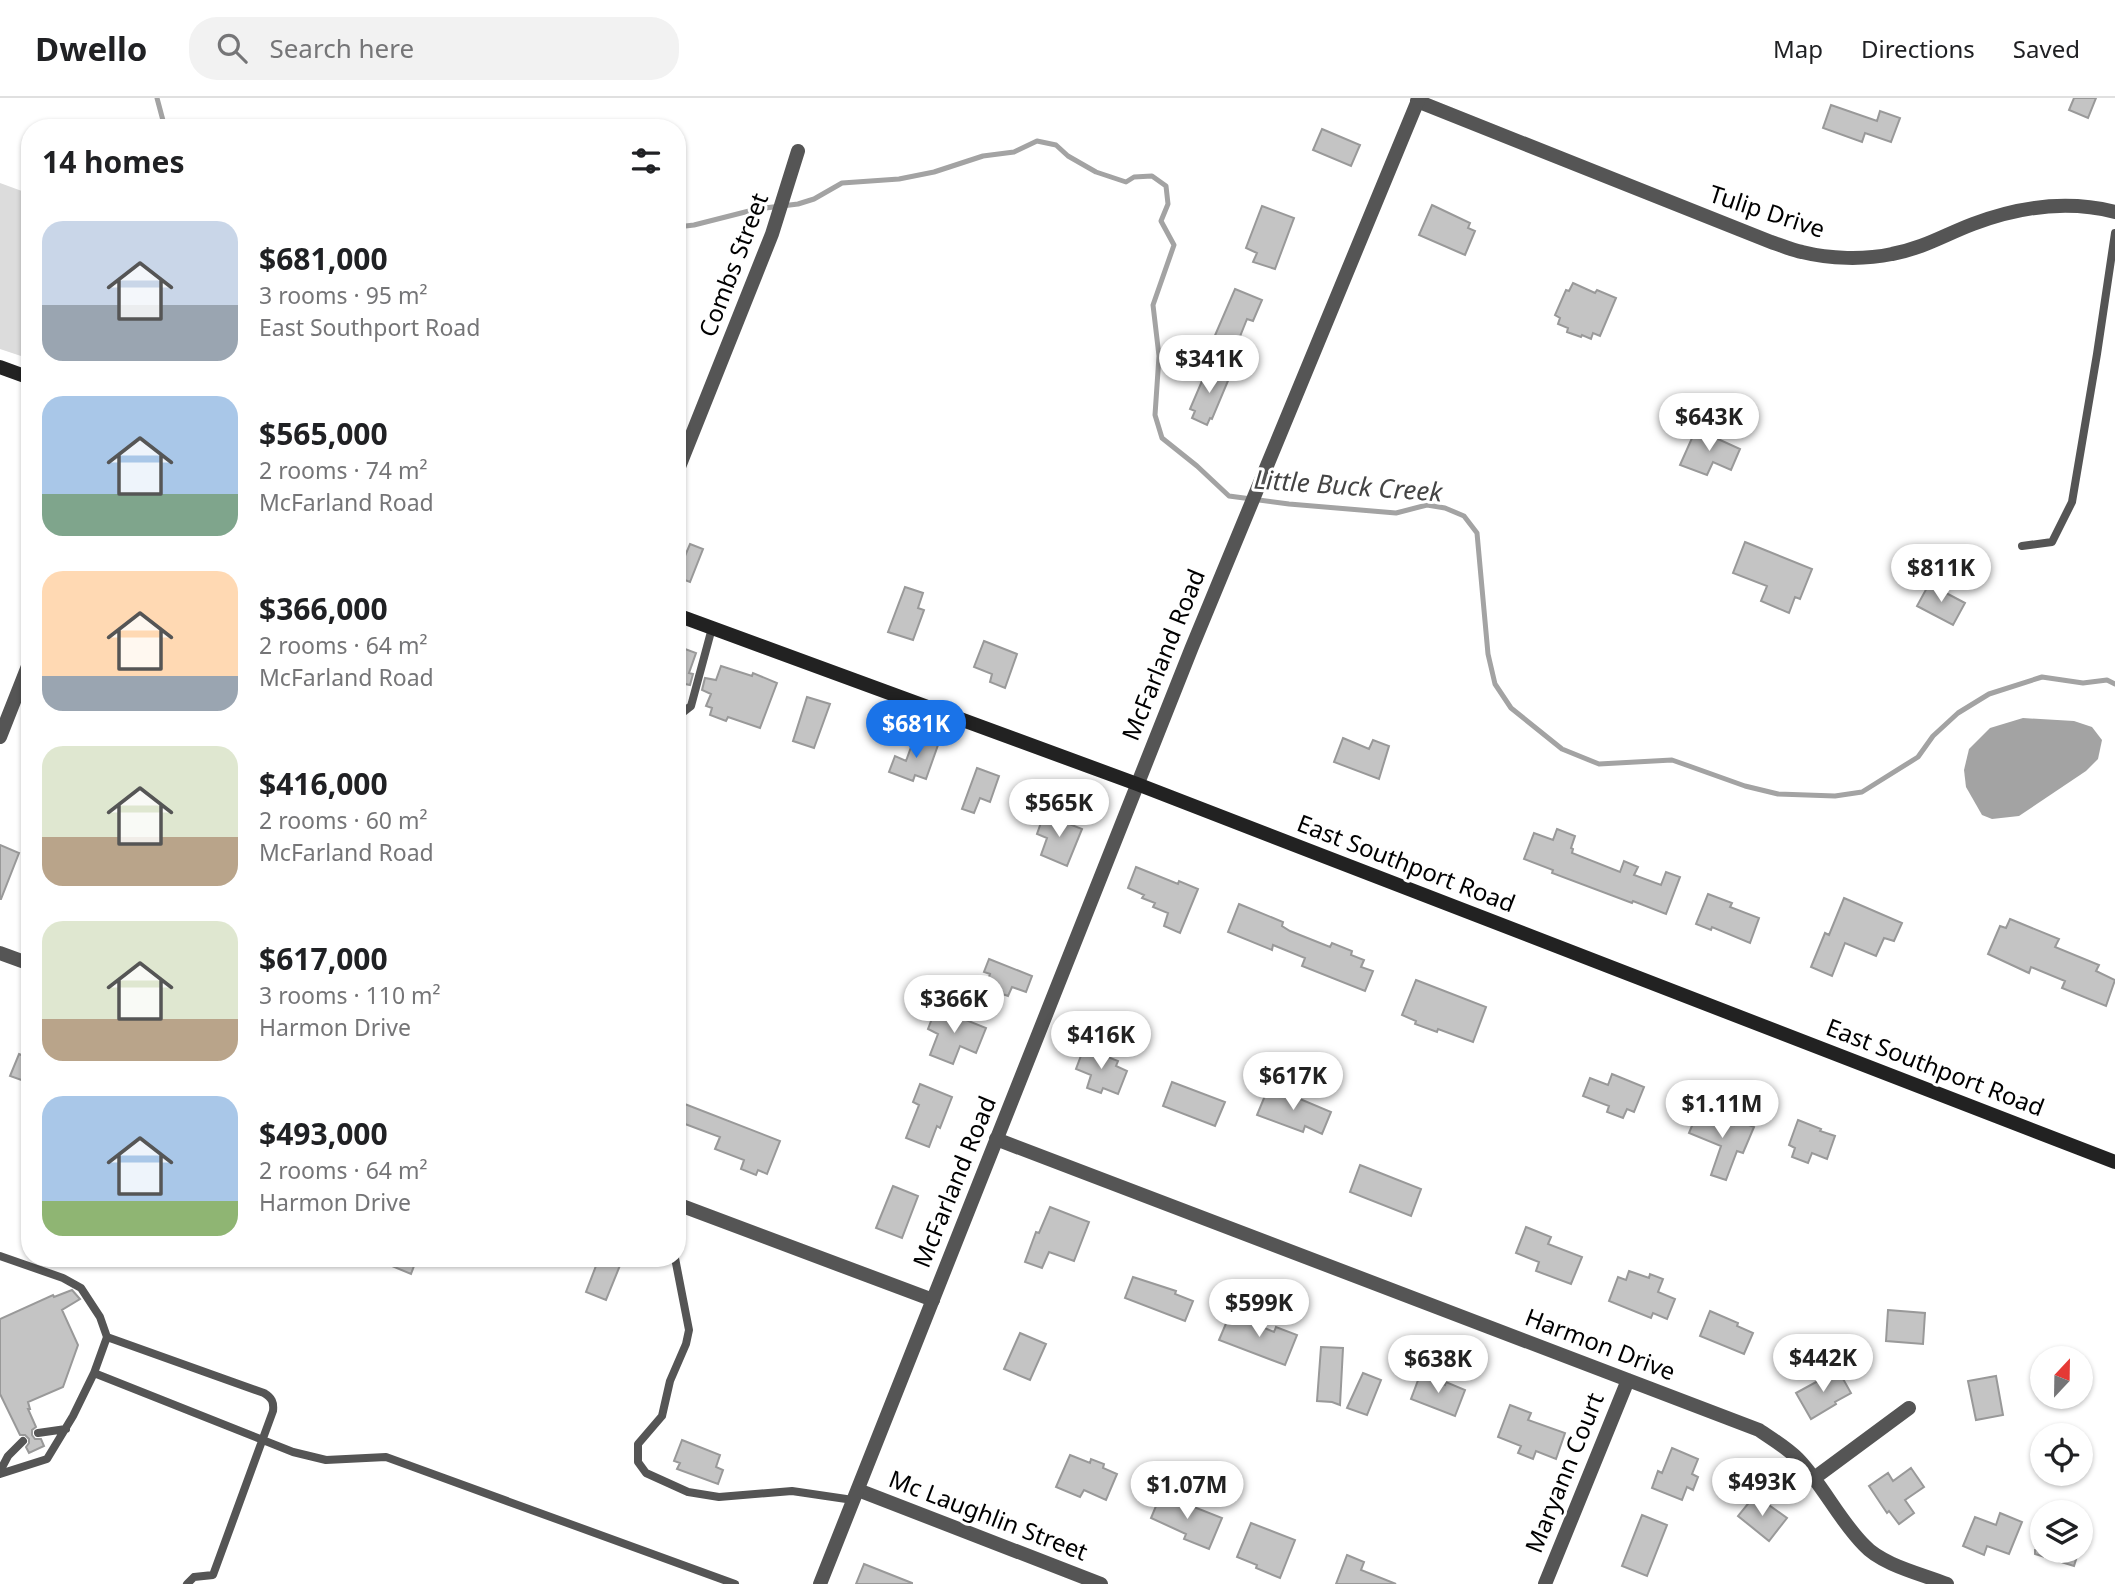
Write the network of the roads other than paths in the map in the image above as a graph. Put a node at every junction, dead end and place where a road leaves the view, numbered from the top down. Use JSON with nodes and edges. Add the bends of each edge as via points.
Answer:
{"nodes":[{"id":1,"x":1418,"y":99,"type":"edge"},
{"id":2,"x":798,"y":151,"type":"dead end"},
{"id":3,"x":2115,"y":212,"type":"edge"},
{"id":4,"x":2115,"y":233,"type":"edge"},
{"id":5,"x":0,"y":367,"type":"edge"},
{"id":6,"x":21,"y":375,"type":"edge"},
{"id":7,"x":686,"y":449,"type":"edge"},
{"id":8,"x":2022,"y":546,"type":"dead end"},
{"id":9,"x":686,"y":622,"type":"edge"},
{"id":10,"x":712,"y":628,"type":"junction"},
{"id":11,"x":21,"y":684,"type":"edge"},
{"id":12,"x":686,"y":710,"type":"edge"},
{"id":13,"x":0,"y":737,"type":"edge"},
{"id":14,"x":1136,"y":785,"type":"junction"},
{"id":15,"x":0,"y":953,"type":"edge"},
{"id":16,"x":21,"y":961,"type":"edge"},
{"id":17,"x":996,"y":1139,"type":"junction"},
{"id":18,"x":2115,"y":1162,"type":"edge"},
{"id":19,"x":686,"y":1207,"type":"edge"},
{"id":20,"x":0,"y":1256,"type":"edge"},
{"id":21,"x":21,"y":1264,"type":"edge"},
{"id":22,"x":30,"y":1267,"type":"edge"},
{"id":23,"x":677,"y":1267,"type":"edge"},
{"id":24,"x":933,"y":1300,"type":"junction"},
{"id":25,"x":107,"y":1337,"type":"junction"},
{"id":26,"x":94,"y":1373,"type":"junction"},
{"id":27,"x":1628,"y":1380,"type":"junction"},
{"id":28,"x":1909,"y":1408,"type":"dead end"},
{"id":29,"x":66,"y":1429,"type":"junction"},
{"id":30,"x":38,"y":1433,"type":"dead end"},
{"id":31,"x":23,"y":1441,"type":"dead end"},
{"id":32,"x":262,"y":1441,"type":"junction"},
{"id":33,"x":0,"y":1473,"type":"edge"},
{"id":34,"x":1813,"y":1479,"type":"junction"},
{"id":35,"x":856,"y":1495,"type":"junction"},
{"id":36,"x":187,"y":1584,"type":"edge"},
{"id":37,"x":735,"y":1584,"type":"edge"},
{"id":38,"x":820,"y":1584,"type":"edge"},
{"id":39,"x":1101,"y":1584,"type":"edge"},
{"id":40,"x":1545,"y":1584,"type":"edge"},
{"id":41,"x":1947,"y":1584,"type":"edge"}],
"edges":[{"from":1,"to":3,"type":"street","name":"Tulip Drive","via":[[1802,253],[1843,258],[1892,254],[1993,216],[2034,208],[2068,206]]},
{"from":1,"to":14,"type":"street","name":"McFarland Road"},
{"from":2,"to":7,"type":"street","name":"Combs Street","via":[[772,234]]},
{"from":4,"to":8,"type":"lane","via":[[2072,502],[2052,542]]},
{"from":5,"to":6,"type":"main road"},
{"from":9,"to":10,"type":"main road","name":"East Southport Road"},
{"from":10,"to":12,"type":"lane","via":[[691,706]]},
{"from":10,"to":14,"type":"main road","name":"East Southport Road"},
{"from":11,"to":13,"type":"street"},
{"from":14,"to":17,"type":"street","name":"McFarland Road"},
{"from":14,"to":18,"type":"main road","name":"East Southport Road"},
{"from":15,"to":16,"type":"street"},
{"from":17,"to":24,"type":"street","name":"McFarland Road"},
{"from":17,"to":27,"type":"street","name":"Harmon Drive"},
{"from":19,"to":24,"type":"street"},
{"from":20,"to":21,"type":"lane"},
{"from":22,"to":25,"type":"lane","via":[[81,1288]]},
{"from":23,"to":35,"type":"lane","via":[[688,1330],[662,1416],[638,1444],[638,1462],[646,1473],[688,1492],[719,1497],[792,1491]]},
{"from":24,"to":35,"type":"street","name":"McFarland Road"},
{"from":25,"to":26,"type":"lane"},
{"from":25,"to":32,"type":"lane","via":[[264,1393],[271,1398],[274,1411]]},
{"from":26,"to":29,"type":"lane"},
{"from":26,"to":32,"type":"lane"},
{"from":27,"to":34,"type":"street","name":"Harmon Drive","via":[[1759,1430],[1792,1454]]},
{"from":27,"to":40,"type":"street","name":"Maryann Court"},
{"from":28,"to":34,"type":"street"},
{"from":29,"to":30,"type":"lane"},
{"from":29,"to":33,"type":"lane","via":[[47,1459]]},
{"from":31,"to":33,"type":"lane"},
{"from":32,"to":36,"type":"lane","via":[[213,1575],[194,1577]]},
{"from":32,"to":37,"type":"lane","via":[[326,1460],[386,1457]]},
{"from":34,"to":41,"type":"street","name":"Harmon Drive","via":[[1870,1551]]},
{"from":35,"to":38,"type":"street","name":"McFarland Road"},
{"from":35,"to":39,"type":"street","name":"Mc Laughlin Street"}]}
